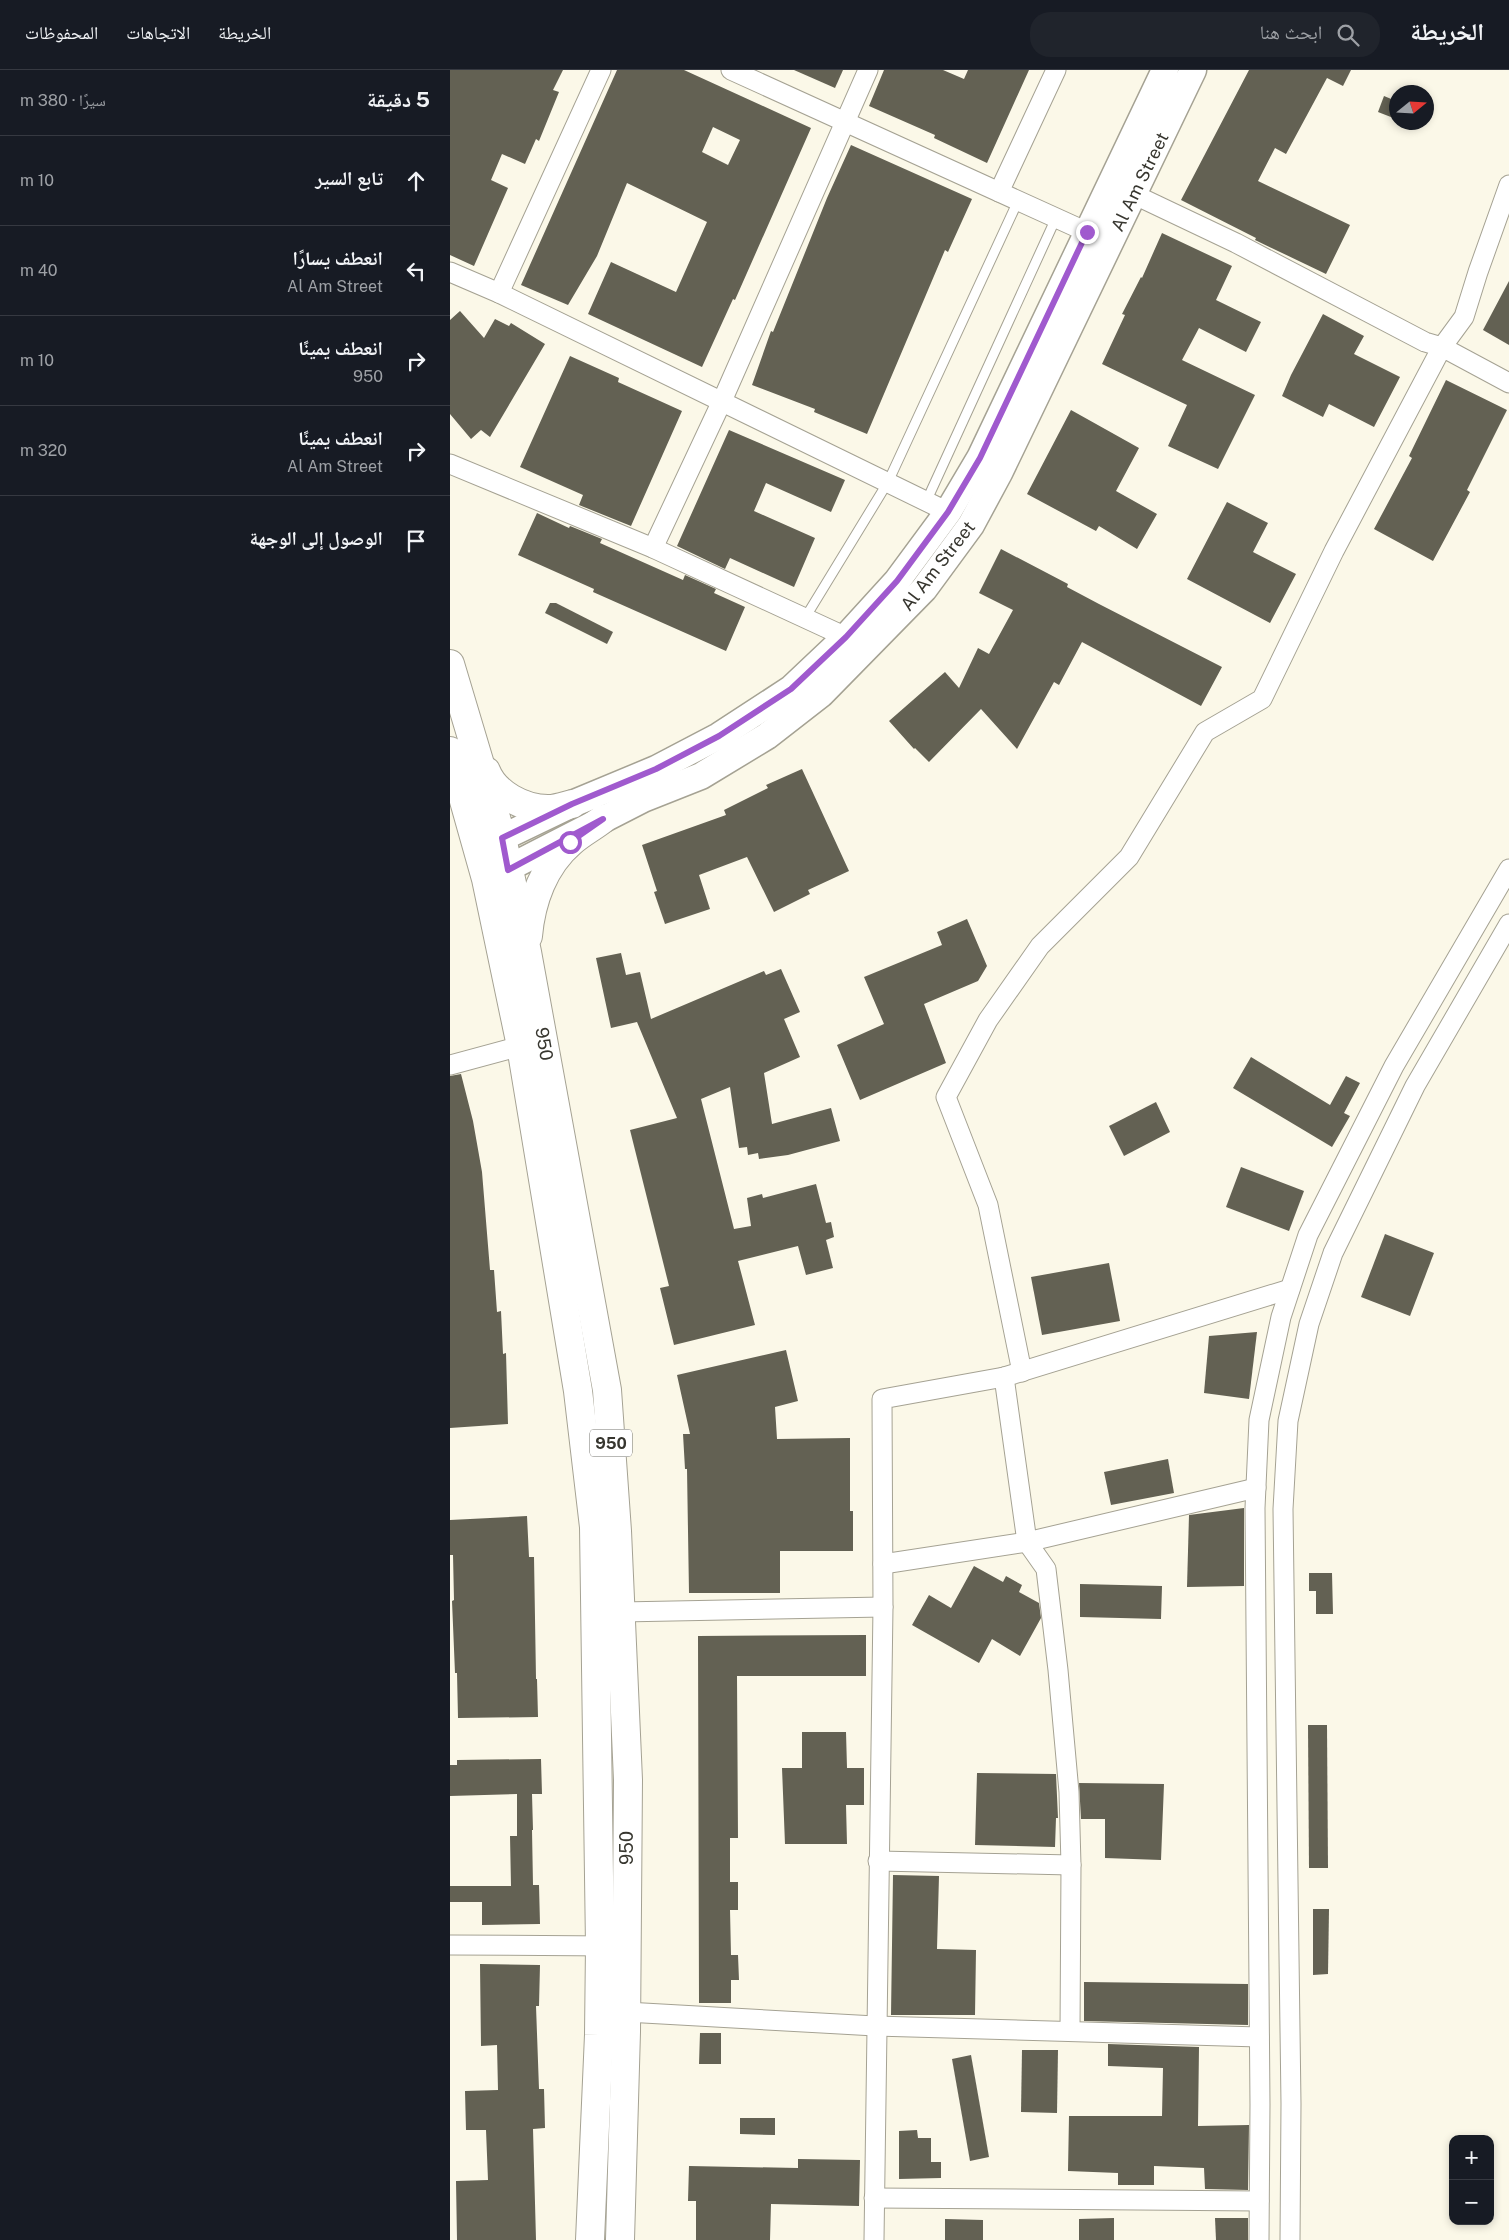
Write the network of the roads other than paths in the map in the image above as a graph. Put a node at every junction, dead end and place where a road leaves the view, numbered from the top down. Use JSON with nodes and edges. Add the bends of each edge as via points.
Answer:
{"nodes":[{"id":1,"x":602,"y":70,"type":"edge"},
{"id":2,"x":731,"y":70,"type":"edge"},
{"id":3,"x":868,"y":70,"type":"edge"},
{"id":4,"x":1056,"y":70,"type":"edge"},
{"id":5,"x":1165,"y":70,"type":"edge"},
{"id":6,"x":1193,"y":70,"type":"edge"},
{"id":7,"x":845,"y":122,"type":"junction"},
{"id":8,"x":1509,"y":184,"type":"edge"},
{"id":9,"x":1000,"y":192,"type":"junction"},
{"id":10,"x":1135,"y":195,"type":"junction"},
{"id":11,"x":1018,"y":200,"type":"junction"},
{"id":12,"x":1056,"y":218,"type":"junction"},
{"id":13,"x":1087,"y":232,"type":"junction"},
{"id":14,"x":450,"y":272,"type":"edge"},
{"id":15,"x":499,"y":293,"type":"junction"},
{"id":16,"x":1442,"y":347,"type":"junction"},
{"id":17,"x":1509,"y":384,"type":"edge"},
{"id":18,"x":722,"y":401,"type":"junction"},
{"id":19,"x":450,"y":464,"type":"edge"},
{"id":20,"x":888,"y":482,"type":"junction"},
{"id":21,"x":937,"y":507,"type":"junction"},
{"id":22,"x":653,"y":548,"type":"junction"},
{"id":23,"x":805,"y":618,"type":"junction"},
{"id":24,"x":846,"y":637,"type":"junction"},
{"id":25,"x":450,"y":664,"type":"edge"},
{"id":26,"x":450,"y":751,"type":"edge"},
{"id":27,"x":478,"y":754,"type":"junction"},
{"id":28,"x":572,"y":804,"type":"junction"},
{"id":29,"x":603,"y":819,"type":"junction"},
{"id":30,"x":502,"y":838,"type":"junction"},
{"id":31,"x":477,"y":850,"type":"junction"},
{"id":32,"x":1509,"y":869,"type":"edge"},
{"id":33,"x":497,"y":874,"type":"junction"},
{"id":34,"x":1509,"y":924,"type":"edge"},
{"id":35,"x":527,"y":952,"type":"junction"},
{"id":36,"x":521,"y":1046,"type":"junction"},
{"id":37,"x":450,"y":1065,"type":"edge"},
{"id":38,"x":1290,"y":1289,"type":"junction"},
{"id":39,"x":1022,"y":1372,"type":"junction"},
{"id":40,"x":1004,"y":1377,"type":"junction"},
{"id":41,"x":1256,"y":1488,"type":"junction"},
{"id":42,"x":1026,"y":1542,"type":"junction"},
{"id":43,"x":883,"y":1564,"type":"junction"},
{"id":44,"x":883,"y":1607,"type":"junction"},
{"id":45,"x":621,"y":1612,"type":"junction"},
{"id":46,"x":878,"y":1861,"type":"junction"},
{"id":47,"x":1071,"y":1865,"type":"junction"},
{"id":48,"x":450,"y":1945,"type":"edge"},
{"id":49,"x":613,"y":1946,"type":"junction"},
{"id":50,"x":626,"y":2012,"type":"junction"},
{"id":51,"x":876,"y":2026,"type":"junction"},
{"id":52,"x":1070,"y":2031,"type":"junction"},
{"id":53,"x":1260,"y":2037,"type":"junction"},
{"id":54,"x":874,"y":2198,"type":"junction"},
{"id":55,"x":1259,"y":2201,"type":"junction"},
{"id":56,"x":590,"y":2240,"type":"edge"},
{"id":57,"x":620,"y":2240,"type":"edge"},
{"id":58,"x":874,"y":2240,"type":"edge"},
{"id":59,"x":1259,"y":2240,"type":"edge"},
{"id":60,"x":1290,"y":2240,"type":"edge"}],
"edges":[{"from":1,"to":15,"type":"street"},
{"from":2,"to":7,"type":"street"},
{"from":3,"to":7,"type":"street"},
{"from":4,"to":9,"type":"street"},
{"from":5,"to":13,"type":"main road","name":"Al Am Street"},
{"from":6,"to":10,"type":"main road","name":"Al Am Street"},
{"from":7,"to":9,"type":"street"},
{"from":7,"to":18,"type":"street"},
{"from":8,"to":16,"type":"street","via":[[1464,317]]},
{"from":9,"to":11,"type":"street"},
{"from":10,"to":16,"type":"street","via":[[1236,243],[1425,342]]},
{"from":10,"to":29,"type":"main road","name":"Al Am Street","via":[[972,525],[924,589],[821,694],[767,736],[700,776]]},
{"from":11,"to":12,"type":"street"},
{"from":11,"to":20,"type":"lane"},
{"from":12,"to":13,"type":"street"},
{"from":12,"to":21,"type":"lane"},
{"from":13,"to":21,"type":"main road","name":"Al Am Street","via":[[980,458]]},
{"from":14,"to":15,"type":"street"},
{"from":15,"to":18,"type":"street"},
{"from":16,"to":17,"type":"street"},
{"from":16,"to":39,"type":"street","via":[[1334,551],[1262,699],[1205,732],[1129,857],[1040,946],[988,1020],[946,1097],[988,1205]]},
{"from":18,"to":20,"type":"street"},
{"from":18,"to":22,"type":"street"},
{"from":19,"to":22,"type":"street"},
{"from":20,"to":21,"type":"street"},
{"from":20,"to":23,"type":"lane"},
{"from":21,"to":24,"type":"main road","name":"Al Am Street","via":[[897,581]]},
{"from":22,"to":23,"type":"street"},
{"from":23,"to":24,"type":"street"},
{"from":24,"to":28,"type":"main road","name":"Al Am Street","via":[[791,689],[719,736],[656,769]]},
{"from":25,"to":27,"type":"main road","name":"950","number":"950"},
{"from":26,"to":31,"type":"main road","number":"950"},
{"from":27,"to":28,"type":"main road","via":[[488,776],[511,798],[525,805],[549,809]]},
{"from":27,"to":30,"type":"main road","name":"950","number":"950"},
{"from":28,"to":30,"type":"main road","name":"Al Am Street"},
{"from":29,"to":33,"type":"main road","name":"Al Am Street"},
{"from":29,"to":35,"type":"main road","via":[[570,842],[545,874],[530,912]]},
{"from":30,"to":31,"type":"main road","name":"Al Am Street"},
{"from":30,"to":33,"type":"main road","name":"950","number":"950"},
{"from":31,"to":33,"type":"main road","number":"950"},
{"from":32,"to":38,"type":"street","via":[[1394,1066],[1308,1235]]},
{"from":33,"to":35,"type":"main road","name":"950","number":"950"},
{"from":33,"to":36,"type":"main road","number":"950"},
{"from":34,"to":60,"type":"street","via":[[1415,1086],[1333,1253],[1309,1324],[1288,1421],[1283,1509]]},
{"from":35,"to":45,"type":"main road","name":"950","number":"950","via":[[607,1390]]},
{"from":36,"to":37,"type":"street"},
{"from":36,"to":49,"type":"main road","number":"950","via":[[578,1391],[594,1527]]},
{"from":38,"to":39,"type":"street"},
{"from":38,"to":41,"type":"street","via":[[1259,1420]]},
{"from":39,"to":40,"type":"street"},
{"from":40,"to":42,"type":"street"},
{"from":40,"to":43,"type":"street","via":[[882,1399]]},
{"from":41,"to":42,"type":"street"},
{"from":41,"to":53,"type":"street"},
{"from":42,"to":43,"type":"street"},
{"from":42,"to":47,"type":"street","via":[[1046,1569],[1069,1792]]},
{"from":43,"to":44,"type":"street"},
{"from":44,"to":45,"type":"street"},
{"from":44,"to":46,"type":"street"},
{"from":45,"to":49,"type":"main road","name":"950","number":"950","via":[[628,1780]]},
{"from":46,"to":47,"type":"street"},
{"from":46,"to":51,"type":"street"},
{"from":47,"to":52,"type":"street"},
{"from":48,"to":49,"type":"street"},
{"from":49,"to":50,"type":"main road","name":"950","number":"950"},
{"from":49,"to":56,"type":"main road","number":"950","via":[[599,2035]]},
{"from":50,"to":51,"type":"street"},
{"from":50,"to":57,"type":"main road","name":"950","number":"950"},
{"from":51,"to":52,"type":"street"},
{"from":51,"to":54,"type":"street"},
{"from":52,"to":53,"type":"street"},
{"from":53,"to":55,"type":"street"},
{"from":54,"to":55,"type":"street"},
{"from":54,"to":58,"type":"street"},
{"from":55,"to":59,"type":"street"}]}
